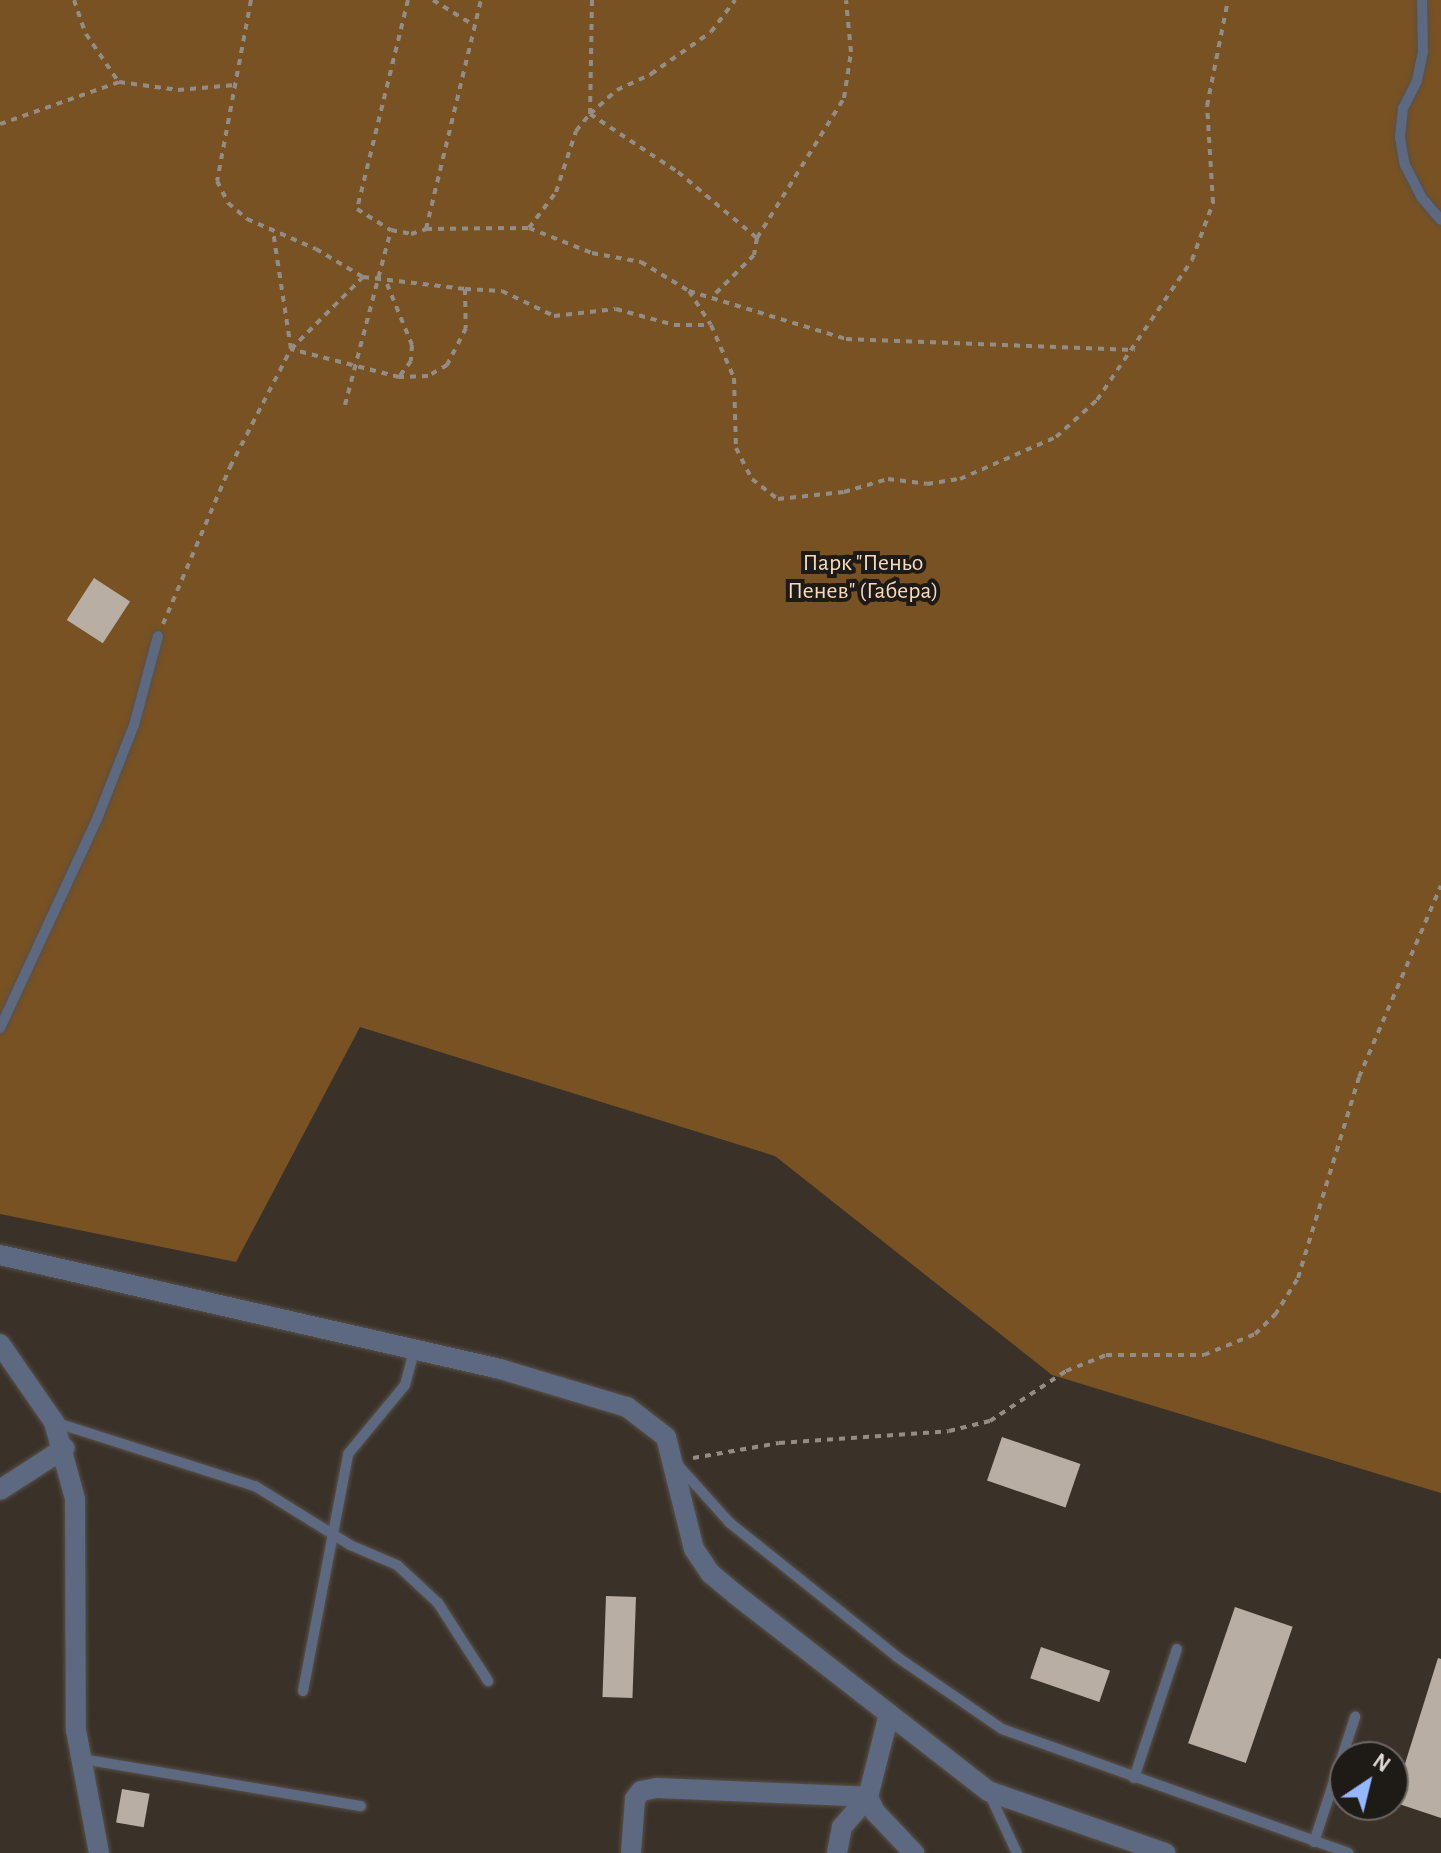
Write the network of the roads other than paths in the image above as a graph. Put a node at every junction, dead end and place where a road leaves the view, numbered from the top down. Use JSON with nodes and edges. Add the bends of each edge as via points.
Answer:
{"nodes":[{"id":1,"x":1422,"y":0,"type":"edge"},
{"id":2,"x":1441,"y":220,"type":"edge"},
{"id":3,"x":158,"y":636,"type":"road end"},
{"id":4,"x":0,"y":1028,"type":"edge"},
{"id":5,"x":0,"y":1255,"type":"edge"},
{"id":6,"x":0,"y":1344,"type":"edge"},
{"id":7,"x":414,"y":1352,"type":"junction"},
{"id":8,"x":54,"y":1422,"type":"junction"},
{"id":9,"x":65,"y":1448,"type":"junction"},
{"id":10,"x":675,"y":1462,"type":"junction"},
{"id":11,"x":0,"y":1490,"type":"edge"},
{"id":12,"x":332,"y":1534,"type":"junction"},
{"id":13,"x":1177,"y":1649,"type":"dead end"},
{"id":14,"x":488,"y":1681,"type":"dead end"},
{"id":15,"x":303,"y":1691,"type":"dead end"},
{"id":16,"x":889,"y":1714,"type":"junction"},
{"id":17,"x":1355,"y":1717,"type":"dead end"},
{"id":18,"x":82,"y":1759,"type":"junction"},
{"id":19,"x":1134,"y":1778,"type":"junction"},
{"id":20,"x":988,"y":1791,"type":"junction"},
{"id":21,"x":868,"y":1797,"type":"junction"},
{"id":22,"x":361,"y":1806,"type":"dead end"},
{"id":23,"x":1314,"y":1842,"type":"junction"},
{"id":24,"x":99,"y":1853,"type":"edge"},
{"id":25,"x":631,"y":1853,"type":"edge"},
{"id":26,"x":837,"y":1853,"type":"edge"},
{"id":27,"x":914,"y":1853,"type":"edge"},
{"id":28,"x":1017,"y":1853,"type":"edge"},
{"id":29,"x":1165,"y":1853,"type":"edge"},
{"id":30,"x":1349,"y":1853,"type":"edge"}],
"edges":[{"from":1,"to":2,"type":"lane","via":[[1423,52],[1417,81],[1403,108],[1400,138],[1405,165],[1421,197]]},
{"from":3,"to":4,"type":"lane","via":[[134,725],[103,806]]},
{"from":5,"to":7,"type":"street"},
{"from":6,"to":8,"type":"street"},
{"from":7,"to":10,"type":"street","via":[[571,1387],[627,1407],[666,1437]]},
{"from":7,"to":12,"type":"lane","via":[[405,1385],[348,1454]]},
{"from":8,"to":9,"type":"street"},
{"from":8,"to":12,"type":"lane","via":[[255,1486]]},
{"from":9,"to":11,"type":"street"},
{"from":9,"to":18,"type":"street","via":[[75,1499],[76,1730]]},
{"from":10,"to":16,"type":"street","via":[[694,1549],[710,1573]]},
{"from":10,"to":19,"type":"lane","via":[[730,1523],[956,1701],[1002,1729]]},
{"from":12,"to":14,"type":"lane","via":[[397,1565],[422,1584]]},
{"from":12,"to":15,"type":"lane"},
{"from":13,"to":19,"type":"lane"},
{"from":16,"to":20,"type":"street"},
{"from":16,"to":21,"type":"street"},
{"from":17,"to":23,"type":"lane"},
{"from":18,"to":22,"type":"lane"},
{"from":18,"to":24,"type":"street"},
{"from":19,"to":23,"type":"lane"},
{"from":20,"to":28,"type":"lane"},
{"from":20,"to":29,"type":"street"},
{"from":21,"to":25,"type":"street","via":[[641,1791],[632,1815]]},
{"from":21,"to":26,"type":"street","via":[[842,1827]]},
{"from":21,"to":27,"type":"street","via":[[875,1812]]},
{"from":23,"to":30,"type":"lane"}]}
